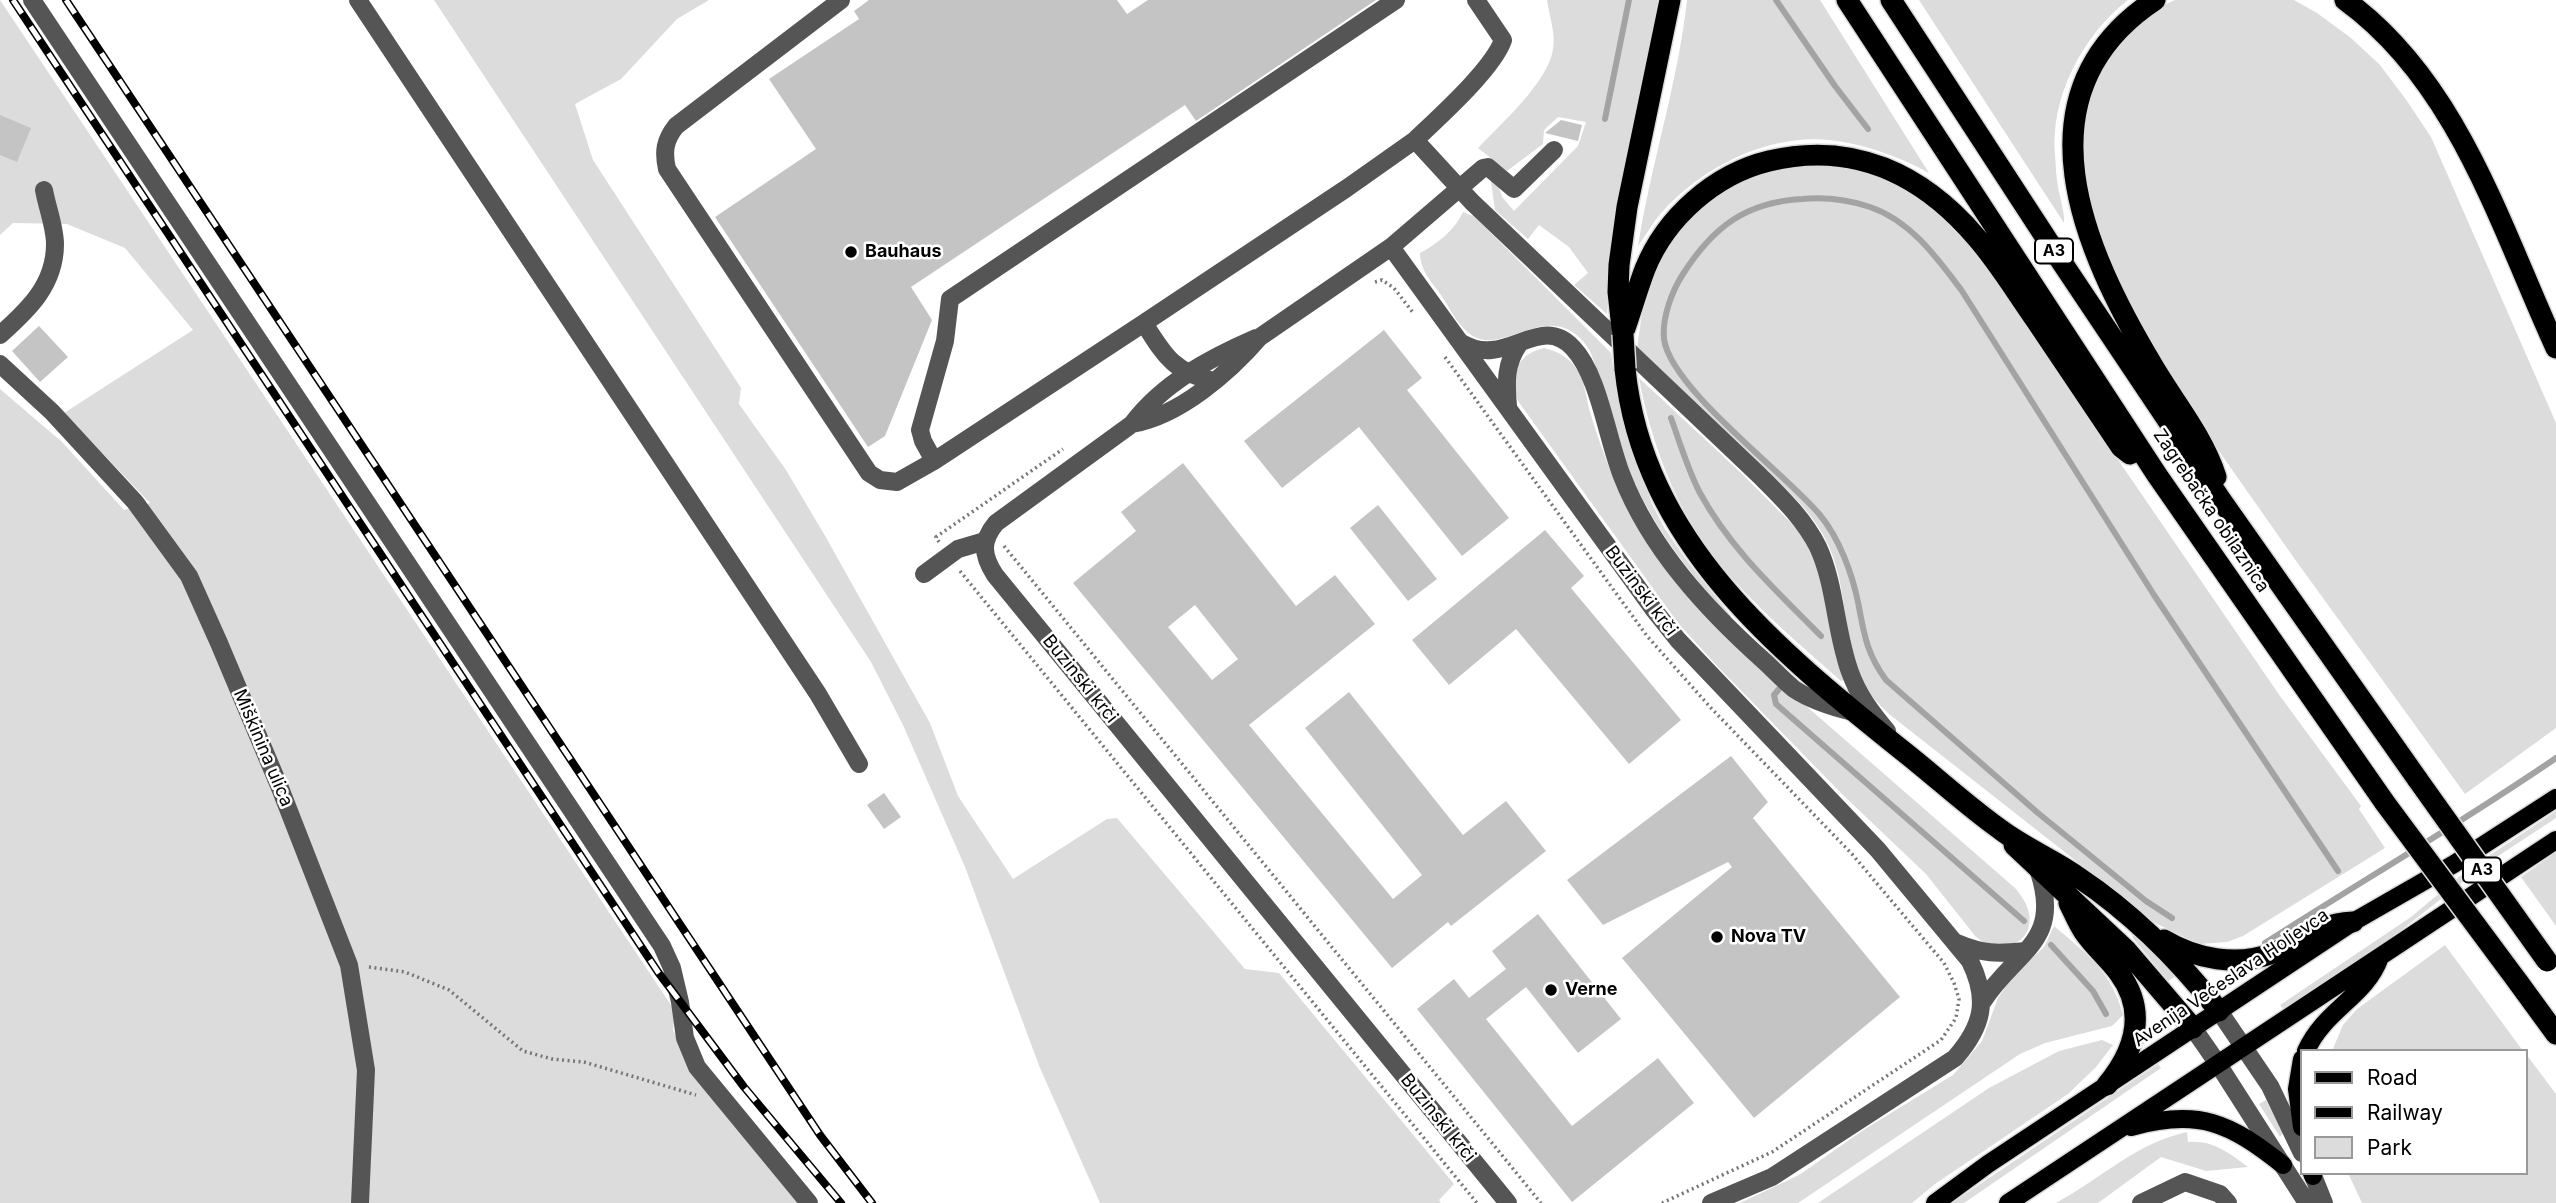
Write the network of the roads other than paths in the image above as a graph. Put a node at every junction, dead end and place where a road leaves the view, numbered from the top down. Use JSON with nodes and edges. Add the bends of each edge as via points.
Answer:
{"nodes":[{"id":1,"x":32,"y":0,"type":"edge"},
{"id":2,"x":358,"y":0,"type":"edge"},
{"id":3,"x":841,"y":0,"type":"edge"},
{"id":4,"x":1396,"y":0,"type":"edge"},
{"id":5,"x":1476,"y":0,"type":"edge"},
{"id":6,"x":1670,"y":0,"type":"edge"},
{"id":7,"x":1847,"y":0,"type":"edge"},
{"id":8,"x":1891,"y":0,"type":"edge"},
{"id":9,"x":2155,"y":0,"type":"edge"},
{"id":10,"x":2345,"y":0,"type":"edge"},
{"id":11,"x":1415,"y":140,"type":"junction"},
{"id":12,"x":1554,"y":150,"type":"dead end"},
{"id":13,"x":1460,"y":188,"type":"junction"},
{"id":14,"x":44,"y":190,"type":"dead end"},
{"id":15,"x":1391,"y":247,"type":"junction"},
{"id":16,"x":1144,"y":323,"type":"junction"},
{"id":17,"x":1623,"y":334,"type":"junction"},
{"id":18,"x":0,"y":335,"type":"edge"},
{"id":19,"x":1260,"y":337,"type":"junction"},
{"id":20,"x":1460,"y":342,"type":"junction"},
{"id":21,"x":1519,"y":344,"type":"junction"},
{"id":22,"x":2556,"y":348,"type":"edge"},
{"id":23,"x":1167,"y":358,"type":"junction"},
{"id":24,"x":0,"y":364,"type":"edge"},
{"id":25,"x":1189,"y":373,"type":"junction"},
{"id":26,"x":1214,"y":381,"type":"junction"},
{"id":27,"x":1169,"y":386,"type":"junction"},
{"id":28,"x":1508,"y":406,"type":"junction"},
{"id":29,"x":1157,"y":418,"type":"junction"},
{"id":30,"x":1132,"y":424,"type":"junction"},
{"id":31,"x":934,"y":461,"type":"junction"},
{"id":32,"x":2157,"y":475,"type":"junction"},
{"id":33,"x":2221,"y":500,"type":"junction"},
{"id":34,"x":994,"y":543,"type":"junction"},
{"id":35,"x":924,"y":574,"type":"dead end"},
{"id":36,"x":1853,"y":712,"type":"junction"},
{"id":37,"x":1902,"y":750,"type":"junction"},
{"id":38,"x":859,"y":764,"type":"dead end"},
{"id":39,"x":2556,"y":798,"type":"edge"},
{"id":40,"x":2003,"y":832,"type":"junction"},
{"id":41,"x":2556,"y":840,"type":"edge"},
{"id":42,"x":2039,"y":872,"type":"junction"},
{"id":43,"x":2066,"y":895,"type":"junction"},
{"id":44,"x":2353,"y":922,"type":"junction"},
{"id":45,"x":2142,"y":928,"type":"junction"},
{"id":46,"x":1954,"y":941,"type":"junction"},
{"id":47,"x":2025,"y":951,"type":"junction"},
{"id":48,"x":2380,"y":957,"type":"junction"},
{"id":49,"x":2552,"y":967,"type":"edge"},
{"id":50,"x":1983,"y":1000,"type":"junction"},
{"id":51,"x":2219,"y":1011,"type":"junction"},
{"id":52,"x":2193,"y":1028,"type":"junction"},
{"id":53,"x":2556,"y":1034,"type":"edge"},
{"id":54,"x":2245,"y":1046,"type":"junction"},
{"id":55,"x":2307,"y":1049,"type":"edge"},
{"id":56,"x":2218,"y":1064,"type":"junction"},
{"id":57,"x":2300,"y":1071,"type":"edge"},
{"id":58,"x":2107,"y":1085,"type":"junction"},
{"id":59,"x":2300,"y":1112,"type":"edge"},
{"id":60,"x":2117,"y":1131,"type":"junction"},
{"id":61,"x":2300,"y":1149,"type":"edge"},
{"id":62,"x":2283,"y":1165,"type":"junction"},
{"id":63,"x":2312,"y":1175,"type":"edge"},
{"id":64,"x":360,"y":1203,"type":"edge"},
{"id":65,"x":809,"y":1203,"type":"edge"},
{"id":66,"x":1508,"y":1203,"type":"edge"},
{"id":67,"x":1711,"y":1203,"type":"edge"},
{"id":68,"x":1936,"y":1203,"type":"edge"},
{"id":69,"x":2008,"y":1203,"type":"edge"},
{"id":70,"x":2141,"y":1203,"type":"edge"},
{"id":71,"x":2228,"y":1203,"type":"edge"},
{"id":72,"x":2307,"y":1203,"type":"edge"},
{"id":73,"x":2324,"y":1203,"type":"edge"}],
"edges":[{"from":1,"to":65,"type":"street","via":[[662,946],[697,1067]]},
{"from":2,"to":38,"type":"street","via":[[811,682]]},
{"from":3,"to":31,"type":"street","via":[[676,125],[667,138],[664,155],[667,169],[869,473],[897,482]]},
{"from":4,"to":31,"type":"street","via":[[950,299],[944,341],[920,430]]},
{"from":5,"to":11,"type":"street","via":[[1503,40],[1500,48]]},
{"from":6,"to":17,"type":"highway","via":[[1619,265]]},
{"from":7,"to":32,"type":"highway","name":"Zagrebačka obilaznica","number":"A3"},
{"from":8,"to":33,"type":"highway","name":"Zagrebačka obilaznica","number":"A3"},
{"from":9,"to":33,"type":"highway","via":[[2115,33],[2089,73],[2073,128],[2072,155],[2086,229],[2102,271],[2148,357],[2207,451]]},
{"from":10,"to":22,"type":"highway","via":[[2403,52],[2459,134]]},
{"from":11,"to":13,"type":"street"},
{"from":11,"to":16,"type":"street"},
{"from":12,"to":13,"type":"street","via":[[1514,189],[1488,167]]},
{"from":13,"to":15,"type":"street"},
{"from":13,"to":37,"type":"street","via":[[1801,519],[1826,566],[1856,687]]},
{"from":14,"to":18,"type":"street","via":[[55,242],[53,268],[39,297]]},
{"from":15,"to":19,"type":"street"},
{"from":15,"to":20,"type":"street","name":"Buzinski krči"},
{"from":16,"to":23,"type":"street"},
{"from":16,"to":31,"type":"street"},
{"from":17,"to":32,"type":"highway","via":[[1646,267],[1670,227],[1697,198],[1763,162],[1788,156],[1848,156],[1907,177],[1962,221],[1990,253],[2121,447]]},
{"from":17,"to":36,"type":"highway","bridge":true,"via":[[1630,404],[1644,449],[1661,492],[1698,558],[1747,614]]},
{"from":19,"to":25,"type":"street"},
{"from":19,"to":26,"type":"street"},
{"from":20,"to":21,"type":"street","via":[[1489,351]]},
{"from":20,"to":28,"type":"street","name":"Buzinski krči"},
{"from":21,"to":28,"type":"street","via":[[1506,370]]},
{"from":21,"to":36,"type":"street","via":[[1550,335],[1572,346],[1592,378],[1622,478],[1673,563],[1738,638],[1794,689],[1817,702]]},
{"from":23,"to":25,"type":"street"},
{"from":23,"to":27,"type":"street"},
{"from":24,"to":64,"type":"street","name":"Miškinina ulica","via":[[52,412],[135,502],[189,576],[281,788],[349,965],[366,1070]]},
{"from":25,"to":26,"type":"street"},
{"from":25,"to":27,"type":"street"},
{"from":26,"to":29,"type":"street"},
{"from":27,"to":29,"type":"street","via":[[1167,402]]},
{"from":27,"to":30,"type":"street"},
{"from":28,"to":46,"type":"street","name":"Buzinski krči","via":[[1678,640],[1854,824]]},
{"from":29,"to":30,"type":"street"},
{"from":30,"to":34,"type":"street","via":[[996,523]]},
{"from":32,"to":53,"type":"highway","name":"Zagrebačka obilaznica","number":"A3","bridge":true,"via":[[2385,803]]},
{"from":33,"to":49,"type":"highway","name":"Zagrebačka obilaznica","number":"A3","bridge":true},
{"from":34,"to":35,"type":"street","via":[[958,549]]},
{"from":34,"to":66,"type":"street","name":"Buzinski krči","via":[[984,556],[995,575]]},
{"from":36,"to":37,"type":"highway"},
{"from":37,"to":40,"type":"highway"},
{"from":39,"to":44,"type":"main road","name":"Avenija Većeslava Holjevca","via":[[2455,864]]},
{"from":40,"to":42,"type":"highway"},
{"from":40,"to":45,"type":"highway","via":[[2081,878]]},
{"from":41,"to":48,"type":"main road"},
{"from":42,"to":43,"type":"highway"},
{"from":42,"to":47,"type":"street","via":[[2044,918],[2038,938]]},
{"from":43,"to":52,"type":"highway","via":[[2127,951]]},
{"from":43,"to":58,"type":"highway","via":[[2083,931],[2120,974],[2133,1001],[2133,1040],[2121,1068]]},
{"from":44,"to":45,"type":"highway","via":[[2317,928],[2272,953],[2233,961],[2194,954]]},
{"from":44,"to":51,"type":"main road","name":"Avenija Većeslava Holjevca"},
{"from":45,"to":51,"type":"highway","via":[[2174,957]]},
{"from":46,"to":47,"type":"street","via":[[1995,954]]},
{"from":46,"to":50,"type":"street","name":"Buzinski krči","via":[[1970,961]]},
{"from":47,"to":50,"type":"street"},
{"from":48,"to":54,"type":"main road"},
{"from":48,"to":55,"type":"main road","via":[[2371,979],[2332,1013]]},
{"from":50,"to":67,"type":"street","via":[[1973,1033],[1955,1058],[1772,1177]]},
{"from":51,"to":52,"type":"main road","name":"Avenija Većeslava Holjevca"},
{"from":51,"to":54,"type":"street"},
{"from":52,"to":56,"type":"street"},
{"from":52,"to":58,"type":"main road","name":"Avenija Većeslava Holjevca"},
{"from":54,"to":56,"type":"main road"},
{"from":54,"to":61,"type":"street"},
{"from":56,"to":60,"type":"main road"},
{"from":56,"to":62,"type":"street"},
{"from":57,"to":59,"type":"main road"},
{"from":58,"to":68,"type":"main road","name":"Avenija Većeslava Holjevca"},
{"from":60,"to":62,"type":"main road","via":[[2178,1118],[2211,1121],[2244,1135]]},
{"from":60,"to":69,"type":"main road"},
{"from":62,"to":72,"type":"street"},
{"from":63,"to":73,"type":"street"},
{"from":70,"to":71,"type":"street","via":[[2185,1182],[2220,1194]]}]}
